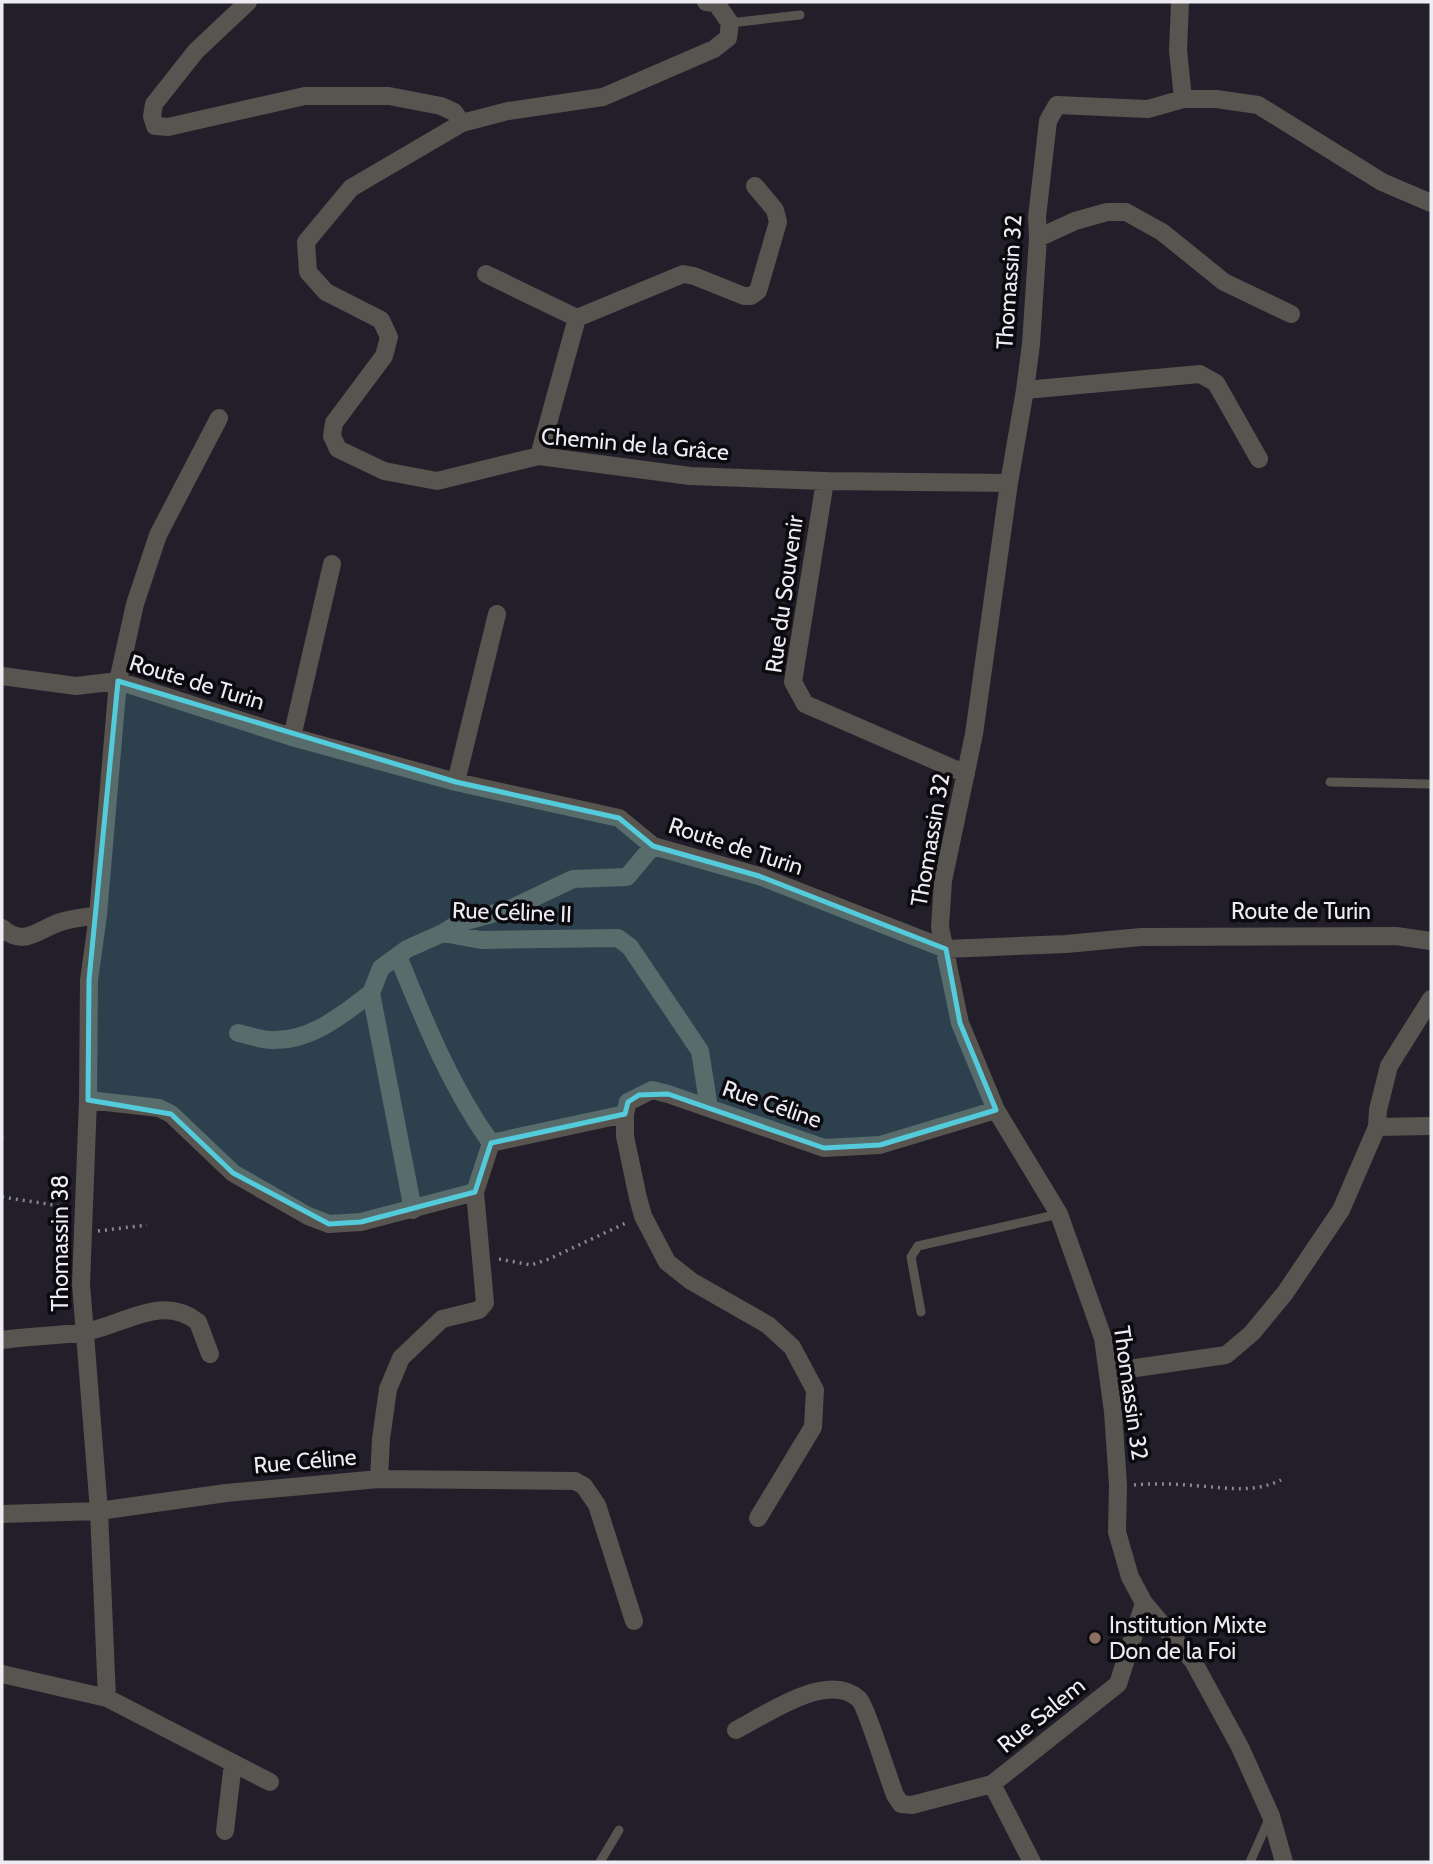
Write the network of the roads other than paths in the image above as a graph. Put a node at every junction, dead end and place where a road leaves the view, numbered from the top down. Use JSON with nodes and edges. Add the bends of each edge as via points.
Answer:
{"nodes":[{"id":1,"x":248,"y":2,"type":"edge"},
{"id":2,"x":706,"y":2,"type":"edge"},
{"id":3,"x":1180,"y":2,"type":"edge"},
{"id":4,"x":800,"y":15,"type":"dead end"},
{"id":5,"x":730,"y":23,"type":"junction"},
{"id":6,"x":1183,"y":99,"type":"junction"},
{"id":7,"x":462,"y":123,"type":"junction"},
{"id":8,"x":755,"y":186,"type":"dead end"},
{"id":9,"x":1431,"y":203,"type":"edge"},
{"id":10,"x":1038,"y":237,"type":"junction"},
{"id":11,"x":486,"y":274,"type":"dead end"},
{"id":12,"x":1292,"y":314,"type":"dead end"},
{"id":13,"x":577,"y":318,"type":"junction"},
{"id":14,"x":1025,"y":390,"type":"junction"},
{"id":15,"x":219,"y":418,"type":"dead end"},
{"id":16,"x":539,"y":456,"type":"junction"},
{"id":17,"x":1259,"y":459,"type":"dead end"},
{"id":18,"x":825,"y":481,"type":"junction"},
{"id":19,"x":1009,"y":483,"type":"junction"},
{"id":20,"x":332,"y":564,"type":"dead end"},
{"id":21,"x":497,"y":614,"type":"dead end"},
{"id":22,"x":2,"y":676,"type":"edge"},
{"id":23,"x":118,"y":681,"type":"junction"},
{"id":24,"x":292,"y":737,"type":"junction"},
{"id":25,"x":966,"y":774,"type":"junction"},
{"id":26,"x":456,"y":782,"type":"junction"},
{"id":27,"x":1330,"y":782,"type":"dead end"},
{"id":28,"x":1431,"y":784,"type":"edge"},
{"id":29,"x":653,"y":846,"type":"junction"},
{"id":30,"x":99,"y":915,"type":"junction"},
{"id":31,"x":2,"y":928,"type":"edge"},
{"id":32,"x":443,"y":933,"type":"junction"},
{"id":33,"x":1431,"y":941,"type":"edge"},
{"id":34,"x":946,"y":949,"type":"junction"},
{"id":35,"x":398,"y":956,"type":"junction"},
{"id":36,"x":371,"y":993,"type":"junction"},
{"id":37,"x":1431,"y":999,"type":"edge"},
{"id":38,"x":239,"y":1033,"type":"dead end"},
{"id":39,"x":88,"y":1100,"type":"junction"},
{"id":40,"x":709,"y":1108,"type":"junction"},
{"id":41,"x":996,"y":1110,"type":"junction"},
{"id":42,"x":625,"y":1114,"type":"junction"},
{"id":43,"x":1431,"y":1126,"type":"edge"},
{"id":44,"x":1377,"y":1127,"type":"junction"},
{"id":45,"x":491,"y":1143,"type":"junction"},
{"id":46,"x":475,"y":1192,"type":"junction"},
{"id":47,"x":413,"y":1210,"type":"junction"},
{"id":48,"x":1059,"y":1214,"type":"junction"},
{"id":49,"x":922,"y":1312,"type":"dead end"},
{"id":50,"x":86,"y":1332,"type":"junction"},
{"id":51,"x":2,"y":1340,"type":"edge"},
{"id":52,"x":209,"y":1354,"type":"dead end"},
{"id":53,"x":1108,"y":1372,"type":"junction"},
{"id":54,"x":379,"y":1479,"type":"junction"},
{"id":55,"x":99,"y":1511,"type":"junction"},
{"id":56,"x":2,"y":1514,"type":"edge"},
{"id":57,"x":758,"y":1518,"type":"dead end"},
{"id":58,"x":1144,"y":1603,"type":"junction"},
{"id":59,"x":634,"y":1621,"type":"dead end"},
{"id":60,"x":2,"y":1674,"type":"edge"},
{"id":61,"x":107,"y":1698,"type":"junction"},
{"id":62,"x":736,"y":1730,"type":"dead end"},
{"id":63,"x":233,"y":1763,"type":"junction"},
{"id":64,"x":270,"y":1782,"type":"dead end"},
{"id":65,"x":992,"y":1784,"type":"junction"},
{"id":66,"x":1271,"y":1816,"type":"junction"},
{"id":67,"x":620,"y":1830,"type":"dead end"},
{"id":68,"x":225,"y":1831,"type":"dead end"},
{"id":69,"x":600,"y":1862,"type":"edge"},
{"id":70,"x":1032,"y":1862,"type":"edge"},
{"id":71,"x":1250,"y":1862,"type":"edge"},
{"id":72,"x":1283,"y":1862,"type":"edge"}],
"edges":[{"from":1,"to":7,"type":"street","via":[[196,51],[154,104],[155,126],[168,127],[305,96],[389,96],[441,106],[454,111]]},
{"from":2,"to":5,"type":"street","via":[[716,3]]},
{"from":3,"to":6,"type":"street"},
{"from":4,"to":5,"type":"lane"},
{"from":5,"to":7,"type":"street","name":"Chemin de la Grâce","via":[[728,38],[714,48],[603,97]]},
{"from":6,"to":9,"type":"street","via":[[1258,105],[1382,182]]},
{"from":6,"to":10,"type":"street","name":"Thomassin 32","via":[[1147,109],[1057,105],[1048,121]]},
{"from":7,"to":16,"type":"street","name":"Chemin de la Grâce","via":[[351,188],[306,242],[308,272],[326,292],[381,320],[389,337],[384,356],[334,422],[332,436],[338,449],[384,471],[437,481]]},
{"from":8,"to":13,"type":"street","via":[[775,210],[778,222],[758,290],[751,296],[683,274]]},
{"from":10,"to":12,"type":"street","via":[[1075,221],[1126,212],[1162,232],[1224,282]]},
{"from":10,"to":14,"type":"street","name":"Thomassin 32"},
{"from":11,"to":13,"type":"street"},
{"from":13,"to":16,"type":"street"},
{"from":14,"to":17,"type":"street","via":[[1200,374],[1216,383]]},
{"from":14,"to":19,"type":"street","name":"Thomassin 32"},
{"from":15,"to":23,"type":"street","name":"Thomassin 38","via":[[158,535],[135,604]]},
{"from":16,"to":18,"type":"street","name":"Chemin de la Grâce","via":[[690,476]]},
{"from":18,"to":19,"type":"street","name":"Chemin de la Grâce"},
{"from":18,"to":25,"type":"street","name":"Rue du Souvenir","via":[[793,682],[797,692],[806,704]]},
{"from":19,"to":25,"type":"street","name":"Thomassin 32"},
{"from":20,"to":24,"type":"street"},
{"from":21,"to":26,"type":"street"},
{"from":22,"to":23,"type":"street","name":"Route de Turin","via":[[76,686]]},
{"from":23,"to":24,"type":"street","name":"Route de Turin"},
{"from":23,"to":30,"type":"street","name":"Thomassin 38"},
{"from":24,"to":26,"type":"street","name":"Route de Turin"},
{"from":25,"to":34,"type":"street","name":"Thomassin 32","via":[[943,881],[940,927]]},
{"from":26,"to":29,"type":"street","name":"Route de Turin","via":[[619,818]]},
{"from":27,"to":28,"type":"lane"},
{"from":29,"to":32,"type":"street","via":[[627,877],[573,879],[510,909],[459,923]]},
{"from":29,"to":34,"type":"street","name":"Route de Turin","via":[[759,876]]},
{"from":30,"to":31,"type":"street","via":[[63,921],[20,938]]},
{"from":30,"to":39,"type":"street","name":"Thomassin 38","via":[[89,980]]},
{"from":32,"to":35,"type":"street","name":"Rue Céline II"},
{"from":32,"to":40,"type":"street","name":"Rue Céline II","via":[[481,940],[618,938],[630,947],[701,1051]]},
{"from":33,"to":34,"type":"street","name":"Route de Turin","via":[[1396,936],[1141,937]]},
{"from":34,"to":41,"type":"street","name":"Thomassin 32","via":[[960,1023]]},
{"from":35,"to":36,"type":"street","name":"Rue Céline II","via":[[381,968]]},
{"from":35,"to":45,"type":"street","via":[[468,1111]]},
{"from":36,"to":38,"type":"street","via":[[337,1019],[290,1038],[271,1040]]},
{"from":36,"to":47,"type":"street"},
{"from":37,"to":44,"type":"street","via":[[1389,1066]]},
{"from":39,"to":47,"type":"street","via":[[159,1108],[171,1114],[233,1173],[328,1224]]},
{"from":39,"to":50,"type":"street","name":"Thomassin 38","via":[[81,1284]]},
{"from":40,"to":41,"type":"street","name":"Rue Céline","via":[[824,1148],[880,1145]]},
{"from":40,"to":42,"type":"street","name":"Rue Céline","via":[[652,1090],[628,1102]]},
{"from":41,"to":48,"type":"street","name":"Thomassin 32"},
{"from":42,"to":45,"type":"street"},
{"from":42,"to":57,"type":"street","via":[[627,1147],[643,1216],[667,1262],[768,1325],[792,1348],[815,1390],[813,1427]]},
{"from":43,"to":44,"type":"street"},
{"from":44,"to":53,"type":"street","via":[[1341,1210],[1286,1293],[1252,1333],[1226,1355]]},
{"from":45,"to":46,"type":"street","name":"Rue Céline"},
{"from":46,"to":47,"type":"street"},
{"from":46,"to":54,"type":"street","name":"Rue Céline","via":[[485,1303],[479,1310],[442,1319],[401,1358],[388,1389]]},
{"from":48,"to":49,"type":"lane","via":[[918,1246],[911,1257]]},
{"from":48,"to":53,"type":"street","name":"Thomassin 32","via":[[1104,1338]]},
{"from":50,"to":51,"type":"street"},
{"from":50,"to":52,"type":"street","via":[[155,1309],[179,1311],[198,1322]]},
{"from":50,"to":55,"type":"street","name":"Thomassin 38"},
{"from":53,"to":58,"type":"street","name":"Thomassin 32","via":[[1118,1485],[1117,1532],[1130,1577]]},
{"from":54,"to":55,"type":"street","name":"Rue Céline"},
{"from":54,"to":59,"type":"street","via":[[561,1479],[584,1486],[597,1505]]},
{"from":55,"to":56,"type":"street","name":"Rue Céline"},
{"from":55,"to":61,"type":"street","name":"Thomassin 38"},
{"from":58,"to":65,"type":"street","name":"Rue Salem","via":[[1118,1684]]},
{"from":58,"to":66,"type":"street","name":"Thomassin 32","via":[[1193,1661],[1240,1746]]},
{"from":60,"to":61,"type":"street"},
{"from":61,"to":63,"type":"street"},
{"from":62,"to":65,"type":"street","name":"Rue Salem","via":[[812,1692],[846,1691],[861,1700],[901,1804]]},
{"from":63,"to":64,"type":"street"},
{"from":63,"to":68,"type":"street"},
{"from":65,"to":70,"type":"street","name":"Rue Salem"},
{"from":66,"to":71,"type":"lane"},
{"from":66,"to":72,"type":"street","name":"Thomassin 32"},
{"from":67,"to":69,"type":"lane"}]}
